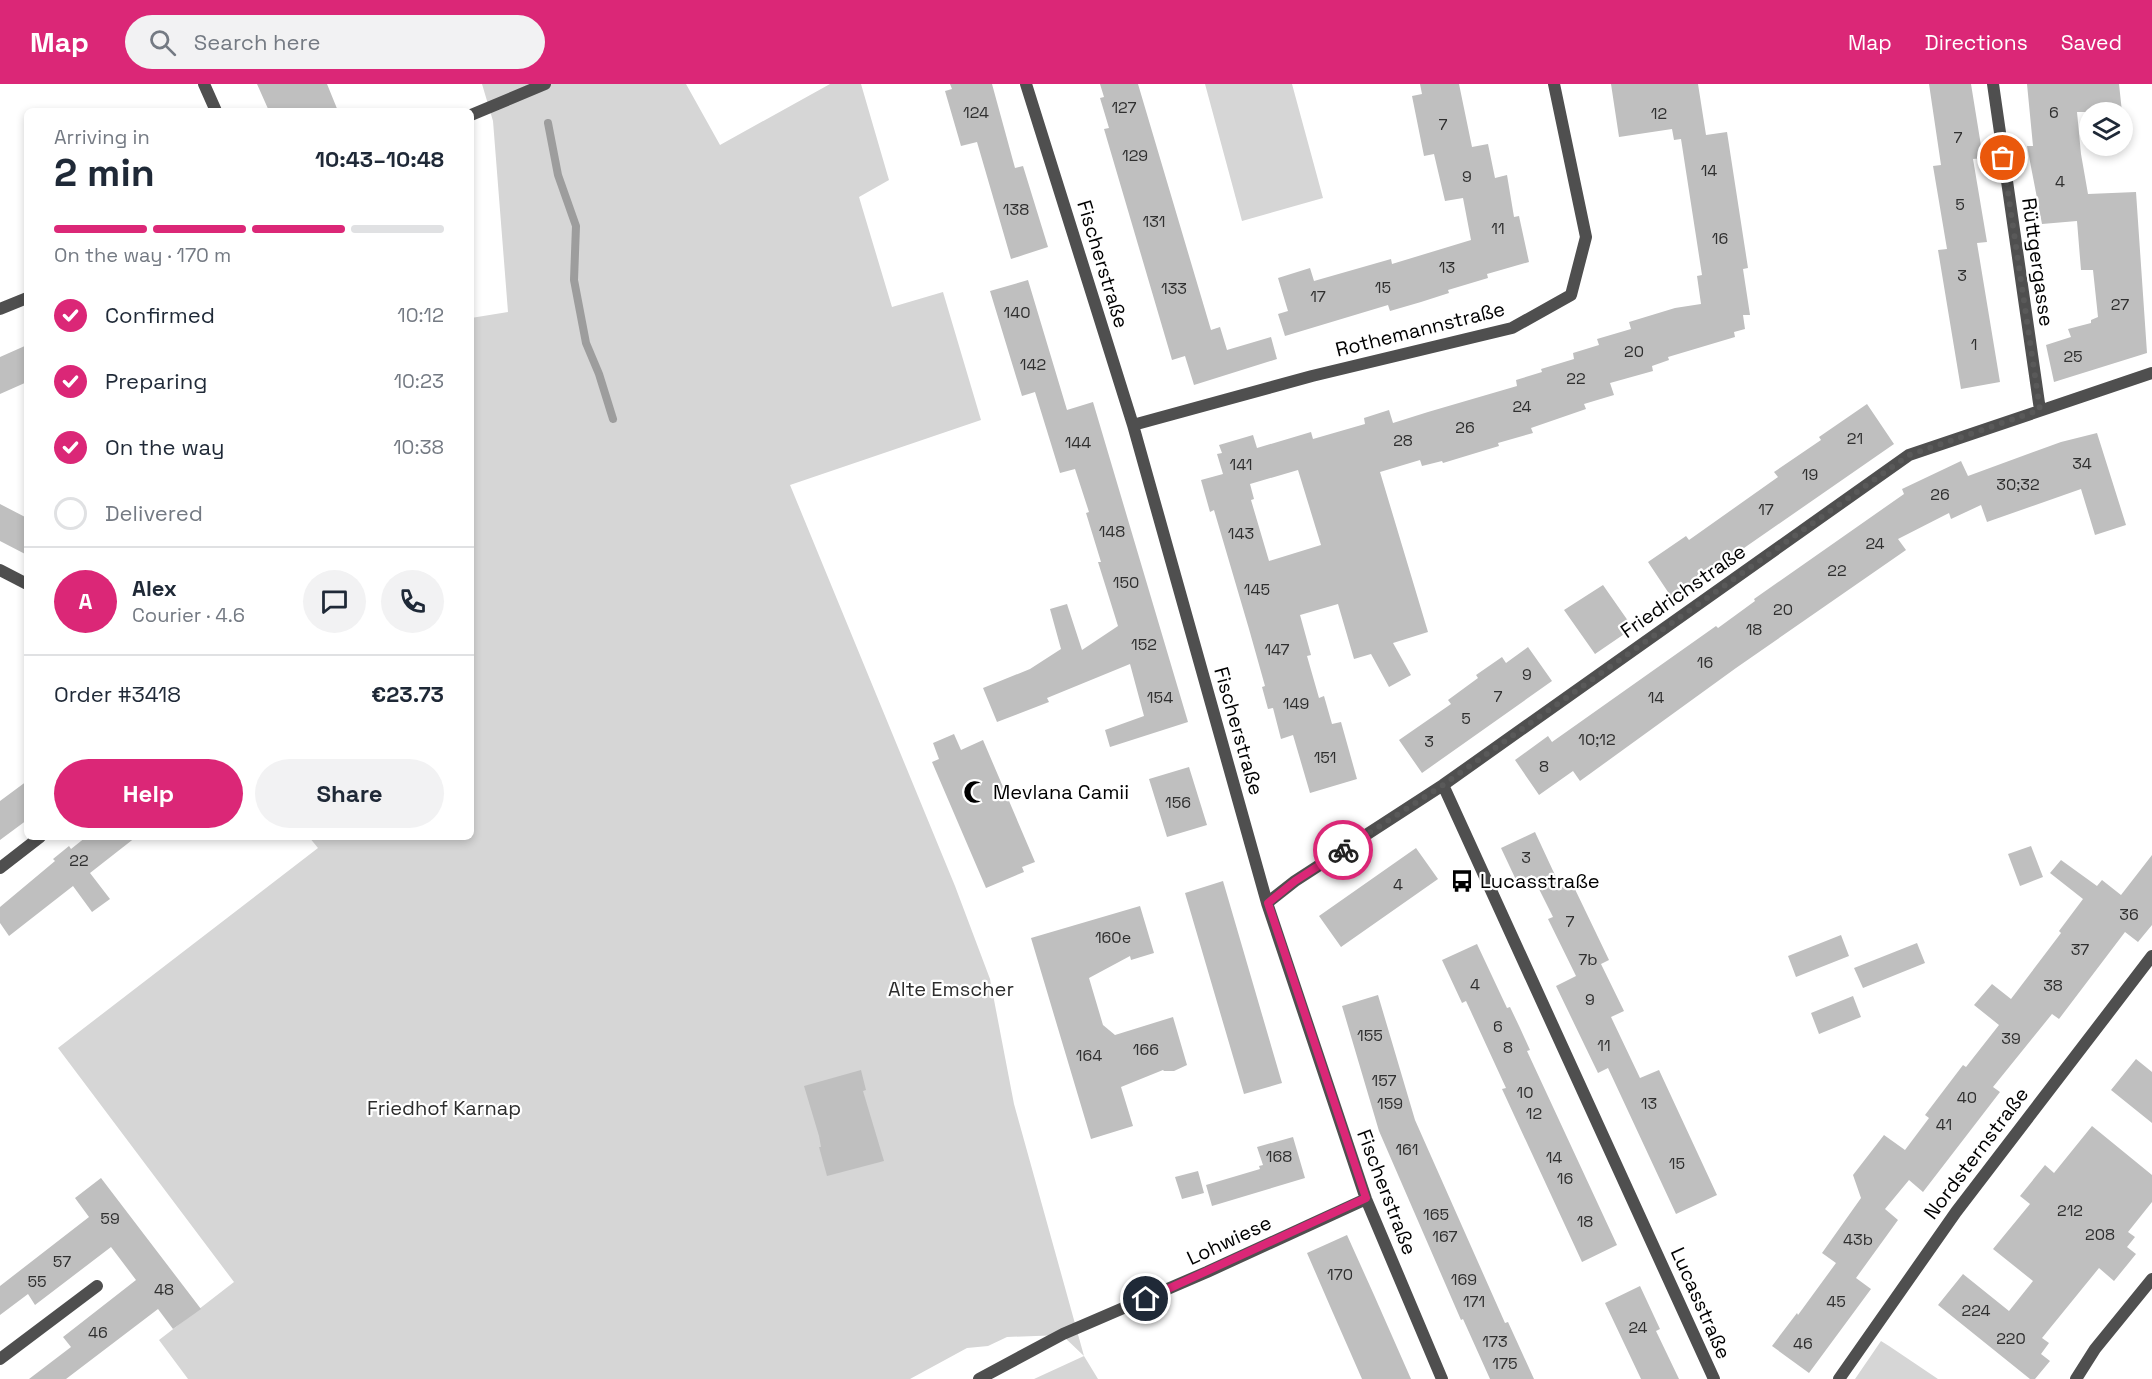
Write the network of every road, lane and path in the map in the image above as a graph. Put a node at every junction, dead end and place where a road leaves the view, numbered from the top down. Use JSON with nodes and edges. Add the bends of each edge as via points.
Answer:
{"nodes":[{"id":1,"x":204,"y":84,"type":"edge"},
{"id":2,"x":545,"y":84,"type":"edge"},
{"id":3,"x":1026,"y":84,"type":"edge"},
{"id":4,"x":1554,"y":84,"type":"edge"},
{"id":5,"x":1993,"y":84,"type":"edge"},
{"id":6,"x":215,"y":108,"type":"edge"},
{"id":7,"x":474,"y":114,"type":"edge"},
{"id":8,"x":24,"y":299,"type":"edge"},
{"id":9,"x":1,"y":306,"type":"edge"},
{"id":10,"x":2152,"y":373,"type":"edge"},
{"id":11,"x":2040,"y":410,"type":"junction"},
{"id":12,"x":1133,"y":425,"type":"junction"},
{"id":13,"x":0,"y":570,"type":"edge"},
{"id":14,"x":24,"y":582,"type":"edge"},
{"id":15,"x":1443,"y":785,"type":"junction"},
{"id":16,"x":36,"y":840,"type":"edge"},
{"id":17,"x":0,"y":868,"type":"edge"},
{"id":18,"x":1268,"y":903,"type":"junction"},
{"id":19,"x":2152,"y":956,"type":"edge"},
{"id":20,"x":1366,"y":1198,"type":"junction"},
{"id":21,"x":2152,"y":1279,"type":"edge"},
{"id":22,"x":97,"y":1286,"type":"dead end"},
{"id":23,"x":0,"y":1359,"type":"edge"},
{"id":24,"x":978,"y":1379,"type":"edge"},
{"id":25,"x":1442,"y":1379,"type":"edge"},
{"id":26,"x":1714,"y":1379,"type":"edge"},
{"id":27,"x":1839,"y":1379,"type":"edge"},
{"id":28,"x":2076,"y":1379,"type":"edge"}],
"edges":[{"from":1,"to":6,"type":"street"},
{"from":2,"to":7,"type":"street"},
{"from":3,"to":12,"type":"street","name":"Fischerstraße"},
{"from":4,"to":12,"type":"street","name":"Rothemannstraße","via":[[1586,237],[1571,295],[1512,328],[1312,376]]},
{"from":5,"to":11,"type":"street","name":"Rüttgergasse"},
{"from":8,"to":9,"type":"street"},
{"from":10,"to":11,"type":"street","name":"Friedrichstraße"},
{"from":11,"to":15,"type":"street","name":"Friedrichstraße","via":[[1909,455]]},
{"from":12,"to":18,"type":"street","name":"Fischerstraße"},
{"from":13,"to":14,"type":"street"},
{"from":15,"to":18,"type":"street","name":"Friedrichstraße","via":[[1295,881]]},
{"from":15,"to":26,"type":"street","name":"Lucasstraße"},
{"from":16,"to":17,"type":"street"},
{"from":18,"to":20,"type":"street","name":"Fischerstraße"},
{"from":19,"to":27,"type":"street","name":"Nordsternstraße","via":[[1966,1198]]},
{"from":20,"to":24,"type":"street","name":"Lohwiese","via":[[1063,1334]]},
{"from":20,"to":25,"type":"street","name":"Fischerstraße"},
{"from":21,"to":28,"type":"street","via":[[2095,1348]]},
{"from":22,"to":23,"type":"street"}]}
